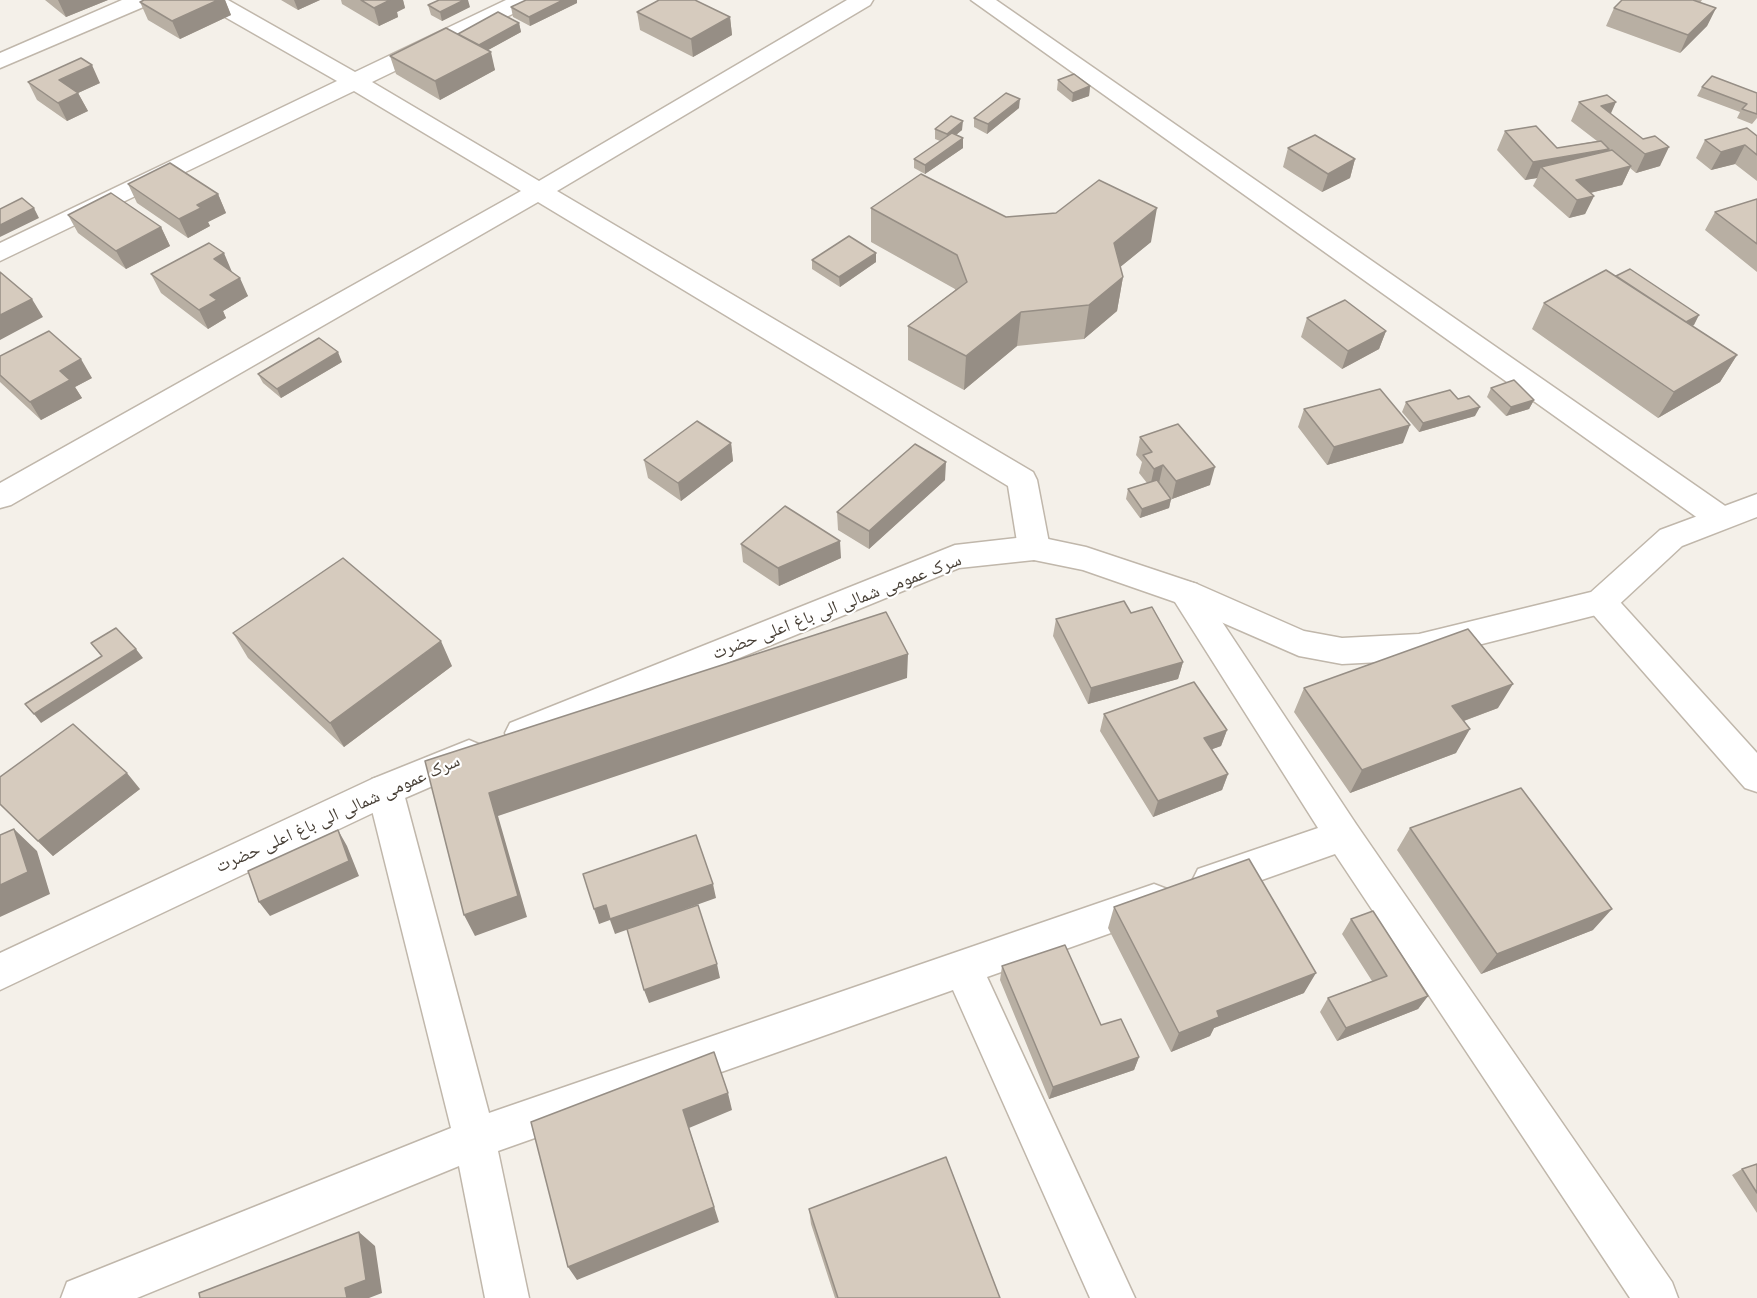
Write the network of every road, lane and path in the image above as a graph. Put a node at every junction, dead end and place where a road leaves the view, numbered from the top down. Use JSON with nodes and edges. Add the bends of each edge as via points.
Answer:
{"nodes":[{"id":1,"x":140,"y":0,"type":"edge"},
{"id":2,"x":212,"y":0,"type":"edge"},
{"id":3,"x":523,"y":0,"type":"edge"},
{"id":4,"x":862,"y":0,"type":"edge"},
{"id":5,"x":982,"y":0,"type":"edge"},
{"id":6,"x":0,"y":61,"type":"edge"},
{"id":7,"x":354,"y":81,"type":"junction"},
{"id":8,"x":538,"y":192,"type":"junction"},
{"id":9,"x":0,"y":253,"type":"edge"},
{"id":10,"x":0,"y":497,"type":"edge"},
{"id":11,"x":1757,"y":505,"type":"edge"},
{"id":12,"x":1720,"y":518,"type":"junction"},
{"id":13,"x":1034,"y":548,"type":"junction"},
{"id":14,"x":1186,"y":593,"type":"junction"},
{"id":15,"x":1601,"y":602,"type":"junction"},
{"id":16,"x":1757,"y":777,"type":"edge"},
{"id":17,"x":385,"y":790,"type":"junction"},
{"id":18,"x":1343,"y":836,"type":"junction"},
{"id":19,"x":963,"y":968,"type":"junction"},
{"id":20,"x":0,"y":972,"type":"edge"},
{"id":21,"x":475,"y":1139,"type":"junction"},
{"id":22,"x":83,"y":1298,"type":"edge"},
{"id":23,"x":507,"y":1298,"type":"edge"},
{"id":24,"x":1113,"y":1298,"type":"edge"},
{"id":25,"x":1656,"y":1298,"type":"edge"}],
"edges":[{"from":1,"to":6,"type":"street"},
{"from":2,"to":7,"type":"street"},
{"from":3,"to":7,"type":"street"},
{"from":4,"to":8,"type":"street"},
{"from":5,"to":12,"type":"street"},
{"from":7,"to":8,"type":"street"},
{"from":7,"to":9,"type":"street"},
{"from":8,"to":10,"type":"street"},
{"from":8,"to":13,"type":"street","via":[[1022,480]]},
{"from":11,"to":12,"type":"street","name":"سرک عمومی شمالی الی باغ اعلی حضرت"},
{"from":12,"to":15,"type":"street","name":"سرک عمومی شمالی الی باغ اعلی حضرت","via":[[1671,538]]},
{"from":13,"to":14,"type":"street","name":"سرک عمومی شمالی الی باغ اعلی حضرت","via":[[1086,559]]},
{"from":13,"to":17,"type":"street","name":"سرک عمومی شمالی الی باغ اعلی حضرت","via":[[955,557]]},
{"from":14,"to":15,"type":"street","name":"سرک عمومی شمالی الی باغ اعلی حضرت","via":[[1299,643],[1342,651],[1419,647]]},
{"from":14,"to":18,"type":"street"},
{"from":15,"to":16,"type":"street"},
{"from":17,"to":20,"type":"street","name":"سرک عمومی شمالی الی باغ اعلی حضرت"},
{"from":17,"to":21,"type":"street"},
{"from":18,"to":19,"type":"street"},
{"from":18,"to":25,"type":"street"},
{"from":19,"to":21,"type":"street"},
{"from":19,"to":24,"type":"street"},
{"from":21,"to":22,"type":"street"},
{"from":21,"to":23,"type":"street"}]}
